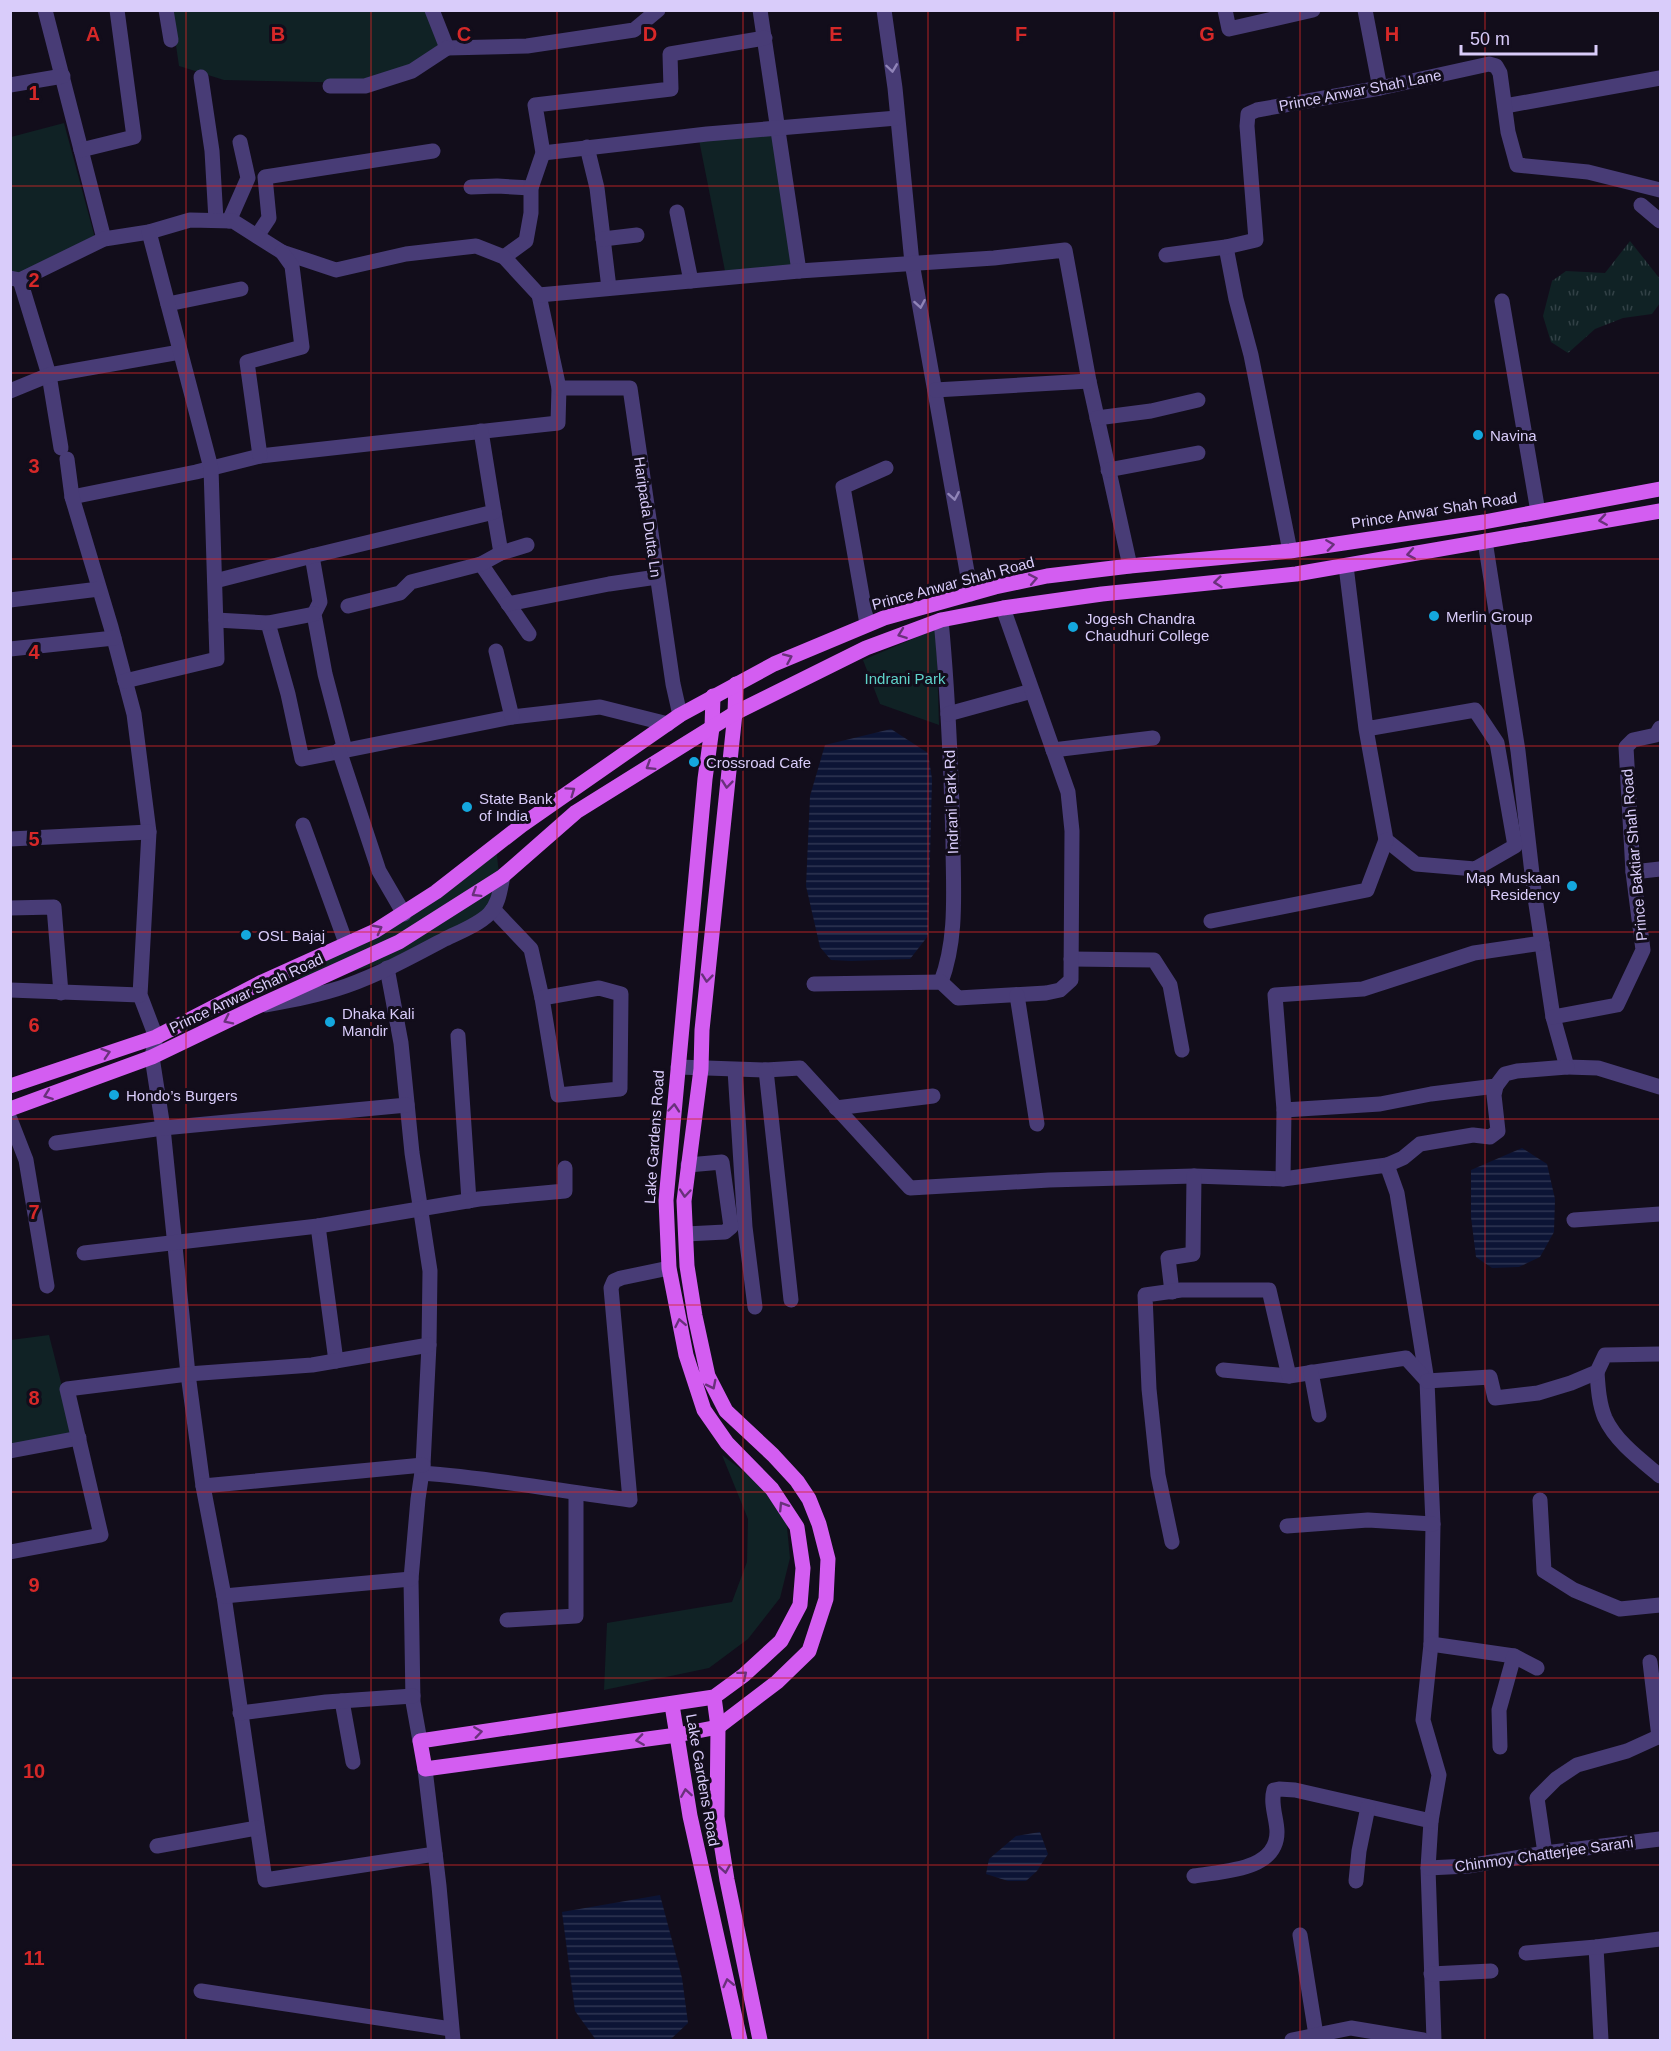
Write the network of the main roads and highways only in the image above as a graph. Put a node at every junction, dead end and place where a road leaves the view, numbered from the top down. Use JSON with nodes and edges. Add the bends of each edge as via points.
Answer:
{"nodes":[{"id":1,"x":1660,"y":489,"type":"edge"},
{"id":2,"x":1660,"y":511,"type":"edge"},
{"id":3,"x":1285,"y":552,"type":"junction"},
{"id":4,"x":1285,"y":575,"type":"junction"},
{"id":5,"x":736,"y":684,"type":"junction"},
{"id":6,"x":713,"y":696,"type":"junction"},
{"id":7,"x":735,"y":713,"type":"junction"},
{"id":8,"x":712,"y":728,"type":"junction"},
{"id":9,"x":10,"y":1086,"type":"edge"},
{"id":10,"x":10,"y":1108,"type":"edge"},
{"id":11,"x":714,"y":1697,"type":"junction"},
{"id":12,"x":672,"y":1705,"type":"junction"},
{"id":13,"x":718,"y":1727,"type":"junction"},
{"id":14,"x":677,"y":1735,"type":"junction"},
{"id":15,"x":740,"y":2040,"type":"edge"},
{"id":16,"x":760,"y":2040,"type":"edge"}],
"edges":[{"from":3,"to":1,"type":"main road","name":"Prince Anwar Shah Road","one_way":true,"via":[[1464,526]]},
{"from":2,"to":4,"type":"main road","name":"Prince Anwar Shah Road","one_way":true},
{"from":3,"to":4,"type":"main road"},
{"from":5,"to":3,"type":"main road","name":"Prince Anwar Shah Road","one_way":true,"via":[[867,624],[995,587],[1047,576]]},
{"from":4,"to":7,"type":"main road","name":"Prince Anwar Shah Road","one_way":true,"via":[[1102,594],[940,620],[866,648]]},
{"from":5,"to":6,"type":"main road","name":"Prince Anwar Shah Road"},
{"from":5,"to":7,"type":"main road","name":"Lake Gardens Road"},
{"from":6,"to":8,"type":"main road","name":"Lake Gardens Road"},
{"from":9,"to":6,"type":"main road","name":"Prince Anwar Shah Road","one_way":true,"via":[[156,1037],[262,982],[375,931],[444,886],[522,825]]},
{"from":7,"to":8,"type":"main road","name":"Prince Anwar Shah Road"},
{"from":7,"to":13,"type":"main road","name":"Lake Gardens Road","one_way":true,"via":[[701,1070],[684,1201],[687,1266],[708,1376],[726,1411],[773,1455],[809,1499],[828,1559],[826,1599],[809,1651],[777,1682]]},
{"from":8,"to":10,"type":"main road","name":"Prince Anwar Shah Road","one_way":true,"via":[[576,812],[503,876],[399,942],[152,1057]]},
{"from":11,"to":8,"type":"main road","name":"Lake Gardens Road","one_way":true,"via":[[781,1641],[800,1605],[803,1568],[796,1527],[772,1489],[727,1443],[704,1410],[686,1355],[669,1268],[666,1200]]},
{"from":11,"to":12,"type":"main road","name":"Lake Gardens Road"},
{"from":11,"to":13,"type":"main road"},
{"from":12,"to":14,"type":"main road","name":"Lake Gardens Road"},
{"from":14,"to":12,"type":"main road","one_way":true,"via":[[425,1769],[420,1741]]},
{"from":13,"to":14,"type":"main road"},
{"from":13,"to":16,"type":"main road","name":"Lake Gardens Road","one_way":true,"via":[[717,1817]]},
{"from":15,"to":14,"type":"main road","name":"Lake Gardens Road","one_way":true,"via":[[690,1816]]}]}
